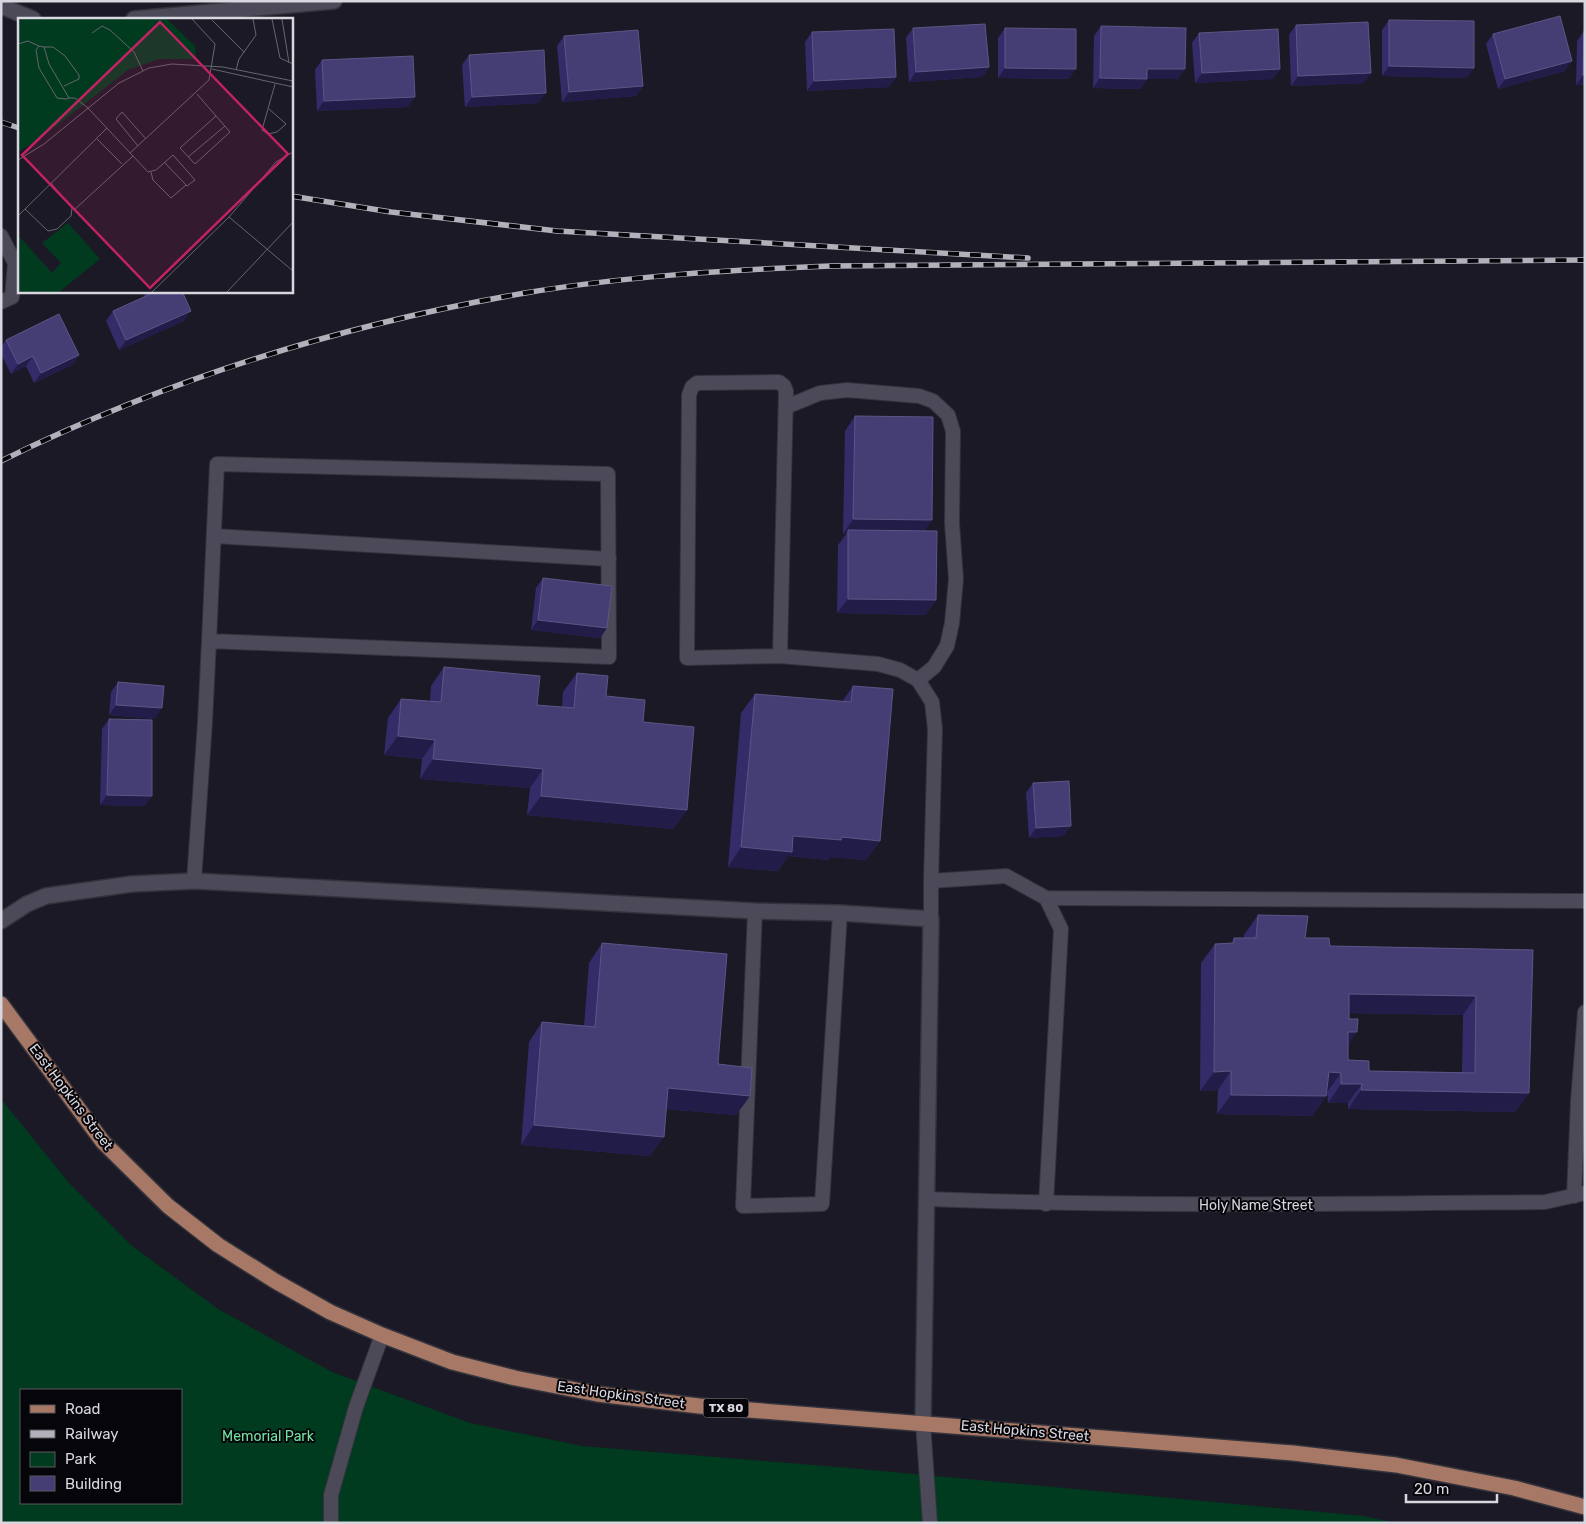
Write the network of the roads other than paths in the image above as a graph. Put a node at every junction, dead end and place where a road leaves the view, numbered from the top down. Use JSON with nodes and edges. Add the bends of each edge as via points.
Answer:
{"nodes":[{"id":1,"x":334,"y":1,"type":"edge"},
{"id":2,"x":1,"y":6,"type":"edge"},
{"id":3,"x":31,"y":18,"type":"edge"},
{"id":4,"x":145,"y":18,"type":"edge"},
{"id":5,"x":1,"y":236,"type":"edge"},
{"id":6,"x":1,"y":302,"type":"edge"},
{"id":7,"x":786,"y":407,"type":"junction"},
{"id":8,"x":214,"y":536,"type":"junction"},
{"id":9,"x":609,"y":559,"type":"junction"},
{"id":10,"x":209,"y":641,"type":"junction"},
{"id":11,"x":780,"y":656,"type":"junction"},
{"id":12,"x":918,"y":680,"type":"junction"},
{"id":13,"x":194,"y":881,"type":"junction"},
{"id":14,"x":931,"y":881,"type":"junction"},
{"id":15,"x":1046,"y":898,"type":"junction"},
{"id":16,"x":1585,"y":901,"type":"edge"},
{"id":17,"x":755,"y":911,"type":"junction"},
{"id":18,"x":840,"y":913,"type":"junction"},
{"id":19,"x":931,"y":920,"type":"junction"},
{"id":20,"x":1,"y":921,"type":"edge"},
{"id":21,"x":1,"y":1004,"type":"edge"},
{"id":22,"x":1585,"y":1012,"type":"edge"},
{"id":23,"x":1579,"y":1195,"type":"edge"},
{"id":24,"x":927,"y":1199,"type":"junction"},
{"id":25,"x":1046,"y":1204,"type":"junction"},
{"id":26,"x":382,"y":1335,"type":"junction"},
{"id":27,"x":923,"y":1423,"type":"junction"},
{"id":28,"x":1585,"y":1507,"type":"edge"},
{"id":29,"x":331,"y":1523,"type":"edge"},
{"id":30,"x":930,"y":1523,"type":"edge"}],
"edges":[{"from":1,"to":4,"type":"street"},
{"from":2,"to":3,"type":"street"},
{"from":5,"to":6,"type":"lane","via":[[15,263],[12,296]]},
{"from":7,"to":11,"type":"lane"},
{"from":7,"to":11,"type":"lane","via":[[786,392],[779,382],[697,382],[689,394],[687,658]]},
{"from":7,"to":12,"type":"lane","via":[[820,393],[848,390],[919,396],[933,401],[948,415],[953,431],[952,523],[956,578],[952,623],[947,646],[934,667]]},
{"from":8,"to":9,"type":"lane"},
{"from":8,"to":9,"type":"lane","via":[[216,464],[608,474]]},
{"from":8,"to":10,"type":"lane"},
{"from":9,"to":10,"type":"lane","via":[[609,657]]},
{"from":10,"to":13,"type":"lane"},
{"from":11,"to":12,"type":"lane","via":[[878,664],[900,670]]},
{"from":12,"to":14,"type":"lane","via":[[932,702],[935,729]]},
{"from":13,"to":17,"type":"street"},
{"from":13,"to":20,"type":"street","via":[[132,884],[46,896]]},
{"from":14,"to":15,"type":"lane","via":[[1006,876]]},
{"from":14,"to":19,"type":"lane"},
{"from":15,"to":16,"type":"lane"},
{"from":15,"to":25,"type":"lane","via":[[1061,928]]},
{"from":17,"to":18,"type":"street"},
{"from":17,"to":18,"type":"lane","via":[[743,1206],[822,1204]]},
{"from":18,"to":19,"type":"street"},
{"from":19,"to":24,"type":"street"},
{"from":21,"to":26,"type":"main road","name":"East Hopkins Street","number":"TX 80","via":[[103,1142],[168,1206],[218,1245],[275,1281],[330,1312]]},
{"from":22,"to":23,"type":"lane"},
{"from":23,"to":25,"type":"lane","name":"Holy Name Street","via":[[1545,1202]]},
{"from":24,"to":25,"type":"lane","name":"Holy Name Street"},
{"from":24,"to":27,"type":"street"},
{"from":26,"to":27,"type":"main road","name":"East Hopkins Street","number":"TX 80","via":[[452,1362],[597,1394],[699,1406]]},
{"from":26,"to":29,"type":"lane","via":[[356,1407],[331,1495]]},
{"from":27,"to":28,"type":"main road","name":"East Hopkins Street","number":"TX 80","via":[[1293,1453],[1396,1465],[1514,1488]]},
{"from":27,"to":30,"type":"lane"}]}
